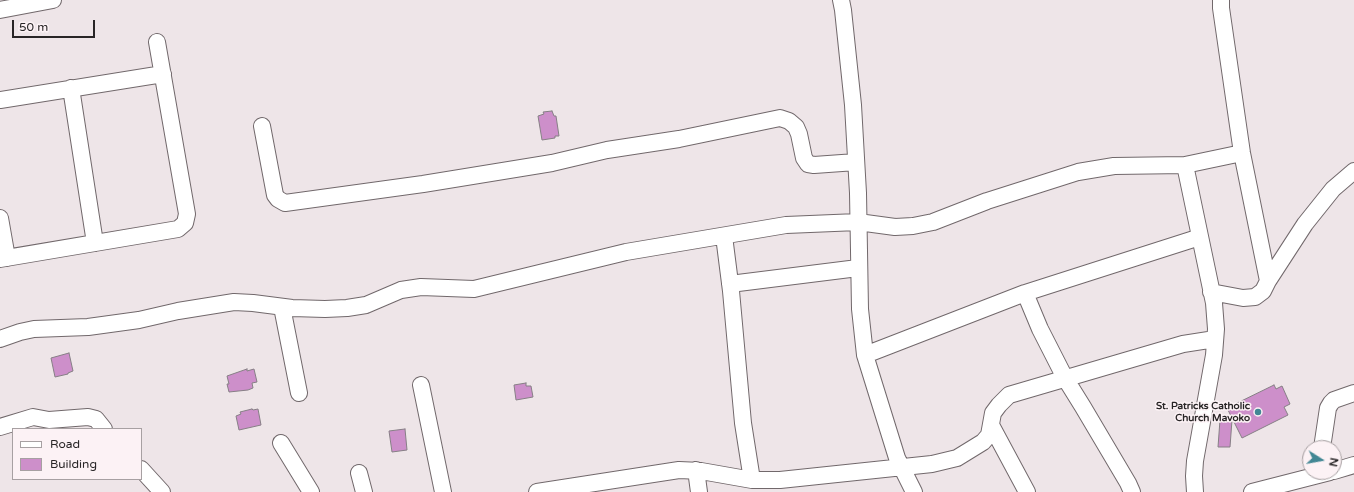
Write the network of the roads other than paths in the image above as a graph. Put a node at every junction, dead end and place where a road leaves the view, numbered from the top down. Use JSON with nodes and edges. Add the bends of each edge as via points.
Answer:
{"nodes":[{"id":1,"x":53,"y":0,"type":"edge"},
{"id":2,"x":841,"y":0,"type":"edge"},
{"id":3,"x":1221,"y":0,"type":"edge"},
{"id":4,"x":0,"y":10,"type":"edge"},
{"id":5,"x":157,"y":42,"type":"dead end"},
{"id":6,"x":163,"y":74,"type":"junction"},
{"id":7,"x":71,"y":88,"type":"junction"},
{"id":8,"x":0,"y":100,"type":"edge"},
{"id":9,"x":262,"y":126,"type":"dead end"},
{"id":10,"x":1242,"y":153,"type":"junction"},
{"id":11,"x":856,"y":162,"type":"junction"},
{"id":12,"x":1185,"y":165,"type":"junction"},
{"id":13,"x":1354,"y":171,"type":"edge"},
{"id":14,"x":0,"y":218,"type":"edge"},
{"id":15,"x":858,"y":222,"type":"junction"},
{"id":16,"x":724,"y":236,"type":"junction"},
{"id":17,"x":1200,"y":236,"type":"junction"},
{"id":18,"x":95,"y":243,"type":"junction"},
{"id":19,"x":3,"y":258,"type":"edge"},
{"id":20,"x":858,"y":268,"type":"junction"},
{"id":21,"x":1268,"y":281,"type":"junction"},
{"id":22,"x":730,"y":284,"type":"junction"},
{"id":23,"x":1211,"y":292,"type":"junction"},
{"id":24,"x":1025,"y":293,"type":"junction"},
{"id":25,"x":282,"y":307,"type":"junction"},
{"id":26,"x":0,"y":339,"type":"edge"},
{"id":27,"x":1215,"y":339,"type":"junction"},
{"id":28,"x":865,"y":355,"type":"junction"},
{"id":29,"x":1065,"y":378,"type":"junction"},
{"id":30,"x":421,"y":385,"type":"dead end"},
{"id":31,"x":299,"y":393,"type":"dead end"},
{"id":32,"x":1354,"y":393,"type":"edge"},
{"id":33,"x":990,"y":425,"type":"junction"},
{"id":34,"x":0,"y":427,"type":"edge"},
{"id":35,"x":103,"y":428,"type":"edge"},
{"id":36,"x":1323,"y":440,"type":"edge"},
{"id":37,"x":281,"y":443,"type":"dead end"},
{"id":38,"x":1354,"y":465,"type":"edge"},
{"id":39,"x":901,"y":467,"type":"junction"},
{"id":40,"x":1342,"y":469,"type":"edge"},
{"id":41,"x":142,"y":470,"type":"edge"},
{"id":42,"x":696,"y":470,"type":"junction"},
{"id":43,"x":359,"y":473,"type":"dead end"},
{"id":44,"x":752,"y":480,"type":"junction"},
{"id":45,"x":1309,"y":480,"type":"edge"},
{"id":46,"x":1298,"y":486,"type":"edge"},
{"id":47,"x":553,"y":491,"type":"edge"},
{"id":48,"x":162,"y":492,"type":"edge"},
{"id":49,"x":311,"y":492,"type":"edge"},
{"id":50,"x":364,"y":492,"type":"edge"},
{"id":51,"x":443,"y":492,"type":"edge"},
{"id":52,"x":537,"y":492,"type":"edge"},
{"id":53,"x":699,"y":492,"type":"edge"},
{"id":54,"x":914,"y":492,"type":"edge"},
{"id":55,"x":1027,"y":492,"type":"edge"},
{"id":56,"x":1132,"y":492,"type":"edge"},
{"id":57,"x":1196,"y":492,"type":"edge"},
{"id":58,"x":1252,"y":492,"type":"edge"}],
"edges":[{"from":1,"to":4,"type":"street"},
{"from":2,"to":11,"type":"street","via":[[853,105]]},
{"from":3,"to":10,"type":"street"},
{"from":5,"to":6,"type":"street"},
{"from":6,"to":7,"type":"street"},
{"from":6,"to":18,"type":"street","via":[[187,214],[186,223],[178,229]]},
{"from":7,"to":8,"type":"street"},
{"from":7,"to":18,"type":"street"},
{"from":9,"to":11,"type":"street","via":[[275,195],[278,200],[285,203],[552,163],[607,150],[679,139],[780,118],[796,127],[808,164]]},
{"from":10,"to":12,"type":"street"},
{"from":10,"to":21,"type":"street"},
{"from":11,"to":15,"type":"street"},
{"from":12,"to":15,"type":"street","via":[[1114,166],[1078,172],[987,201],[933,222],[913,226],[895,227]]},
{"from":12,"to":17,"type":"street"},
{"from":13,"to":21,"type":"street","via":[[1333,189],[1305,224]]},
{"from":14,"to":19,"type":"street"},
{"from":15,"to":16,"type":"street","via":[[786,226]]},
{"from":15,"to":20,"type":"street"},
{"from":16,"to":22,"type":"street"},
{"from":16,"to":25,"type":"street","via":[[626,252],[474,289],[422,287],[401,290],[366,304],[347,308]]},
{"from":17,"to":23,"type":"street"},
{"from":17,"to":24,"type":"street"},
{"from":18,"to":19,"type":"street"},
{"from":20,"to":22,"type":"street"},
{"from":20,"to":28,"type":"street"},
{"from":21,"to":23,"type":"street","via":[[1263,291],[1255,297],[1243,298]]},
{"from":22,"to":44,"type":"street","via":[[743,423]]},
{"from":23,"to":27,"type":"street"},
{"from":24,"to":28,"type":"street"},
{"from":24,"to":29,"type":"street"},
{"from":25,"to":26,"type":"street","via":[[234,302],[88,327],[34,329]]},
{"from":25,"to":31,"type":"street"},
{"from":27,"to":29,"type":"street","via":[[1183,344]]},
{"from":27,"to":57,"type":"street","via":[[1195,461]]},
{"from":28,"to":39,"type":"street"},
{"from":29,"to":33,"type":"street","via":[[1009,396],[993,413]]},
{"from":29,"to":56,"type":"street"},
{"from":30,"to":51,"type":"street"},
{"from":32,"to":36,"type":"street","via":[[1330,403]]},
{"from":33,"to":39,"type":"street","via":[[989,435],[983,442],[957,458]]},
{"from":33,"to":55,"type":"street"},
{"from":34,"to":35,"type":"street","via":[[33,417],[49,420],[88,417],[96,419]]},
{"from":37,"to":49,"type":"street"},
{"from":38,"to":40,"type":"street"},
{"from":39,"to":44,"type":"street","via":[[780,480]]},
{"from":39,"to":54,"type":"street"},
{"from":41,"to":48,"type":"street"},
{"from":42,"to":44,"type":"street"},
{"from":42,"to":47,"type":"street","via":[[658,472]]},
{"from":42,"to":53,"type":"street"},
{"from":43,"to":50,"type":"street"},
{"from":45,"to":46,"type":"street"},
{"from":46,"to":58,"type":"street"},
{"from":47,"to":52,"type":"street"}]}
